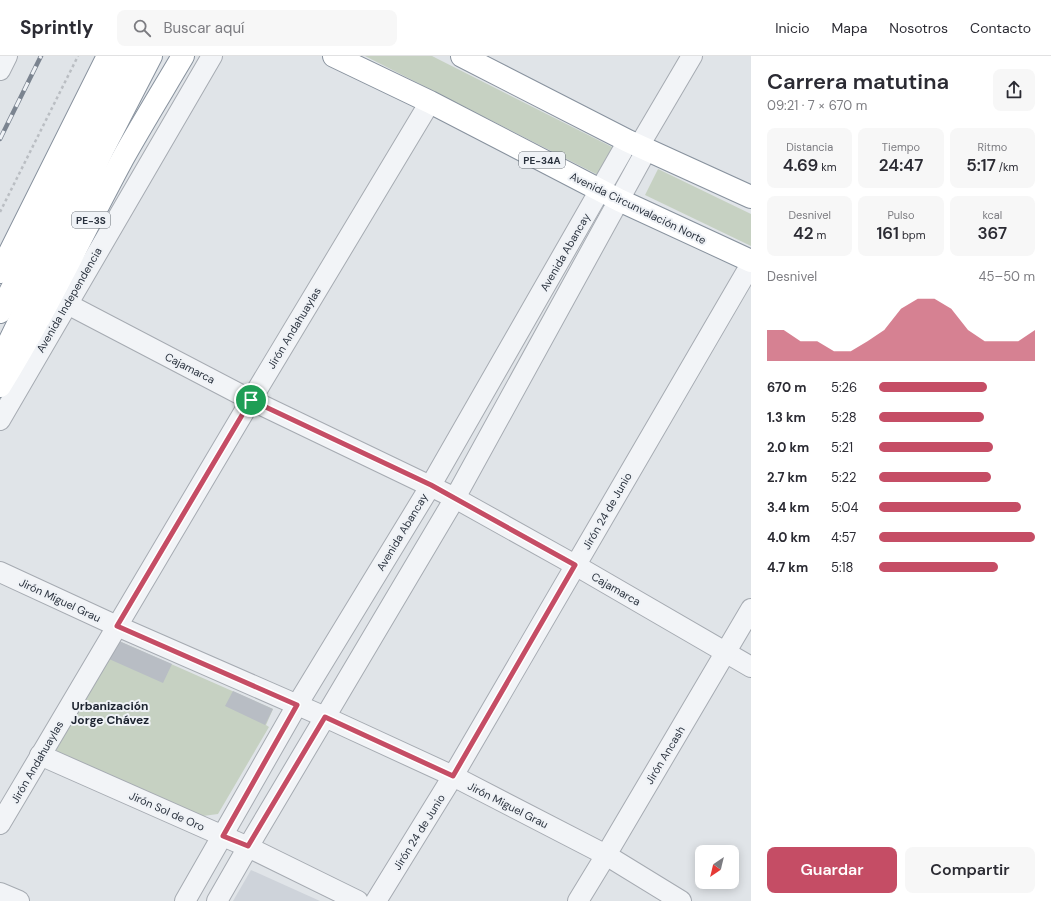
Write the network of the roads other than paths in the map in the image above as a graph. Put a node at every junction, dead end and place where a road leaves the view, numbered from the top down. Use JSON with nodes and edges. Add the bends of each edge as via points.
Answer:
{"nodes":[{"id":1,"x":7,"y":56,"type":"edge"},
{"id":2,"x":108,"y":56,"type":"edge"},
{"id":3,"x":131,"y":56,"type":"edge"},
{"id":4,"x":151,"y":56,"type":"edge"},
{"id":5,"x":183,"y":56,"type":"edge"},
{"id":6,"x":212,"y":56,"type":"edge"},
{"id":7,"x":334,"y":56,"type":"edge"},
{"id":8,"x":462,"y":56,"type":"edge"},
{"id":9,"x":692,"y":56,"type":"edge"},
{"id":10,"x":0,"y":70,"type":"edge"},
{"id":11,"x":430,"y":102,"type":"junction"},
{"id":12,"x":95,"y":145,"type":"junction"},
{"id":13,"x":638,"y":145,"type":"junction"},
{"id":14,"x":610,"y":195,"type":"junction"},
{"id":15,"x":751,"y":197,"type":"edge"},
{"id":16,"x":751,"y":261,"type":"edge"},
{"id":17,"x":751,"y":264,"type":"edge"},
{"id":18,"x":0,"y":272,"type":"edge"},
{"id":19,"x":59,"y":300,"type":"junction"},
{"id":20,"x":0,"y":312,"type":"edge"},
{"id":21,"x":0,"y":361,"type":"edge"},
{"id":22,"x":0,"y":386,"type":"edge"},
{"id":23,"x":251,"y":400,"type":"junction"},
{"id":24,"x":0,"y":420,"type":"edge"},
{"id":25,"x":431,"y":485,"type":"junction"},
{"id":26,"x":455,"y":498,"type":"junction"},
{"id":27,"x":575,"y":565,"type":"junction"},
{"id":28,"x":0,"y":572,"type":"edge"},
{"id":29,"x":751,"y":609,"type":"edge"},
{"id":30,"x":117,"y":626,"type":"junction"},
{"id":31,"x":725,"y":653,"type":"junction"},
{"id":32,"x":751,"y":667,"type":"edge"},
{"id":33,"x":297,"y":705,"type":"junction"},
{"id":34,"x":325,"y":717,"type":"junction"},
{"id":35,"x":40,"y":755,"type":"junction"},
{"id":36,"x":453,"y":776,"type":"junction"},
{"id":37,"x":0,"y":824,"type":"edge"},
{"id":38,"x":223,"y":836,"type":"junction"},
{"id":39,"x":248,"y":846,"type":"junction"},
{"id":40,"x":606,"y":856,"type":"junction"},
{"id":41,"x":0,"y":893,"type":"edge"},
{"id":42,"x":19,"y":901,"type":"edge"},
{"id":43,"x":185,"y":901,"type":"edge"},
{"id":44,"x":218,"y":901,"type":"edge"},
{"id":45,"x":358,"y":901,"type":"edge"},
{"id":46,"x":376,"y":901,"type":"edge"},
{"id":47,"x":578,"y":901,"type":"edge"},
{"id":48,"x":681,"y":901,"type":"edge"}],
"edges":[{"from":1,"to":10,"type":"street"},
{"from":2,"to":18,"type":"highway"},
{"from":3,"to":12,"type":"highway"},
{"from":4,"to":12,"type":"highway"},
{"from":5,"to":19,"type":"highway","name":"Avenida Independencia","number":"PE-3S","via":[[124,157]]},
{"from":6,"to":19,"type":"street","name":"Avenida Independencia"},
{"from":7,"to":11,"type":"highway","name":"Avenida Circunvalación Norte","number":"PE-34A"},
{"from":8,"to":13,"type":"highway"},
{"from":9,"to":13,"type":"street","name":"Avenida Abancay"},
{"from":11,"to":14,"type":"highway","name":"Avenida Circunvalación Norte","number":"PE-34A"},
{"from":11,"to":23,"type":"street","name":"Jirón Andahuaylas"},
{"from":12,"to":20,"type":"highway"},
{"from":12,"to":21,"type":"highway"},
{"from":13,"to":14,"type":"street","name":"Avenida Abancay"},
{"from":13,"to":15,"type":"highway"},
{"from":14,"to":16,"type":"highway","name":"Avenida Circunvalación Norte","number":"PE-34A"},
{"from":14,"to":25,"type":"street","name":"Avenida Abancay"},
{"from":14,"to":26,"type":"street","name":"Avenida Abancay"},
{"from":17,"to":27,"type":"street","name":"Jirón 24 de Junio"},
{"from":19,"to":22,"type":"highway","name":"Avenida Independencia","number":"PE-3S"},
{"from":19,"to":23,"type":"street","name":"Cajamarca"},
{"from":19,"to":24,"type":"street","name":"Avenida Independencia"},
{"from":23,"to":25,"type":"street","name":"Cajamarca"},
{"from":23,"to":30,"type":"street","name":"Jirón Andahuaylas"},
{"from":25,"to":26,"type":"street","name":"Cajamarca"},
{"from":25,"to":33,"type":"street","name":"Avenida Abancay"},
{"from":26,"to":27,"type":"street","name":"Cajamarca"},
{"from":26,"to":34,"type":"street","name":"Avenida Abancay"},
{"from":27,"to":31,"type":"street","name":"Cajamarca"},
{"from":27,"to":36,"type":"street","name":"Jirón 24 de Junio"},
{"from":28,"to":30,"type":"street","name":"Jirón Miguel Grau"},
{"from":29,"to":31,"type":"street","name":"Jirón Ancash"},
{"from":30,"to":33,"type":"street","name":"Jirón Miguel Grau"},
{"from":30,"to":35,"type":"street","name":"Jirón Andahuaylas"},
{"from":31,"to":32,"type":"street","name":"Cajamarca"},
{"from":31,"to":40,"type":"street","name":"Jirón Ancash"},
{"from":33,"to":34,"type":"street","name":"Jirón Miguel Grau"},
{"from":33,"to":38,"type":"street","name":"Avenida Abancay"},
{"from":34,"to":36,"type":"street","name":"Jirón Miguel Grau"},
{"from":34,"to":39,"type":"street","name":"Avenida Abancay"},
{"from":35,"to":37,"type":"street","name":"Jirón Andahuaylas"},
{"from":35,"to":38,"type":"street","name":"Jirón Sol de Oro"},
{"from":36,"to":40,"type":"street","name":"Jirón Miguel Grau"},
{"from":36,"to":46,"type":"street","name":"Jirón 24 de Junio"},
{"from":38,"to":39,"type":"street","name":"Jirón Sol de Oro"},
{"from":38,"to":43,"type":"street","name":"Avenida Abancay"},
{"from":39,"to":44,"type":"street","name":"Avenida Abancay"},
{"from":39,"to":45,"type":"street","name":"Jirón Sol de Oro"},
{"from":40,"to":47,"type":"street","name":"Jirón Ancash"},
{"from":40,"to":48,"type":"street","name":"Jirón Miguel Grau"},
{"from":41,"to":42,"type":"street"}]}
